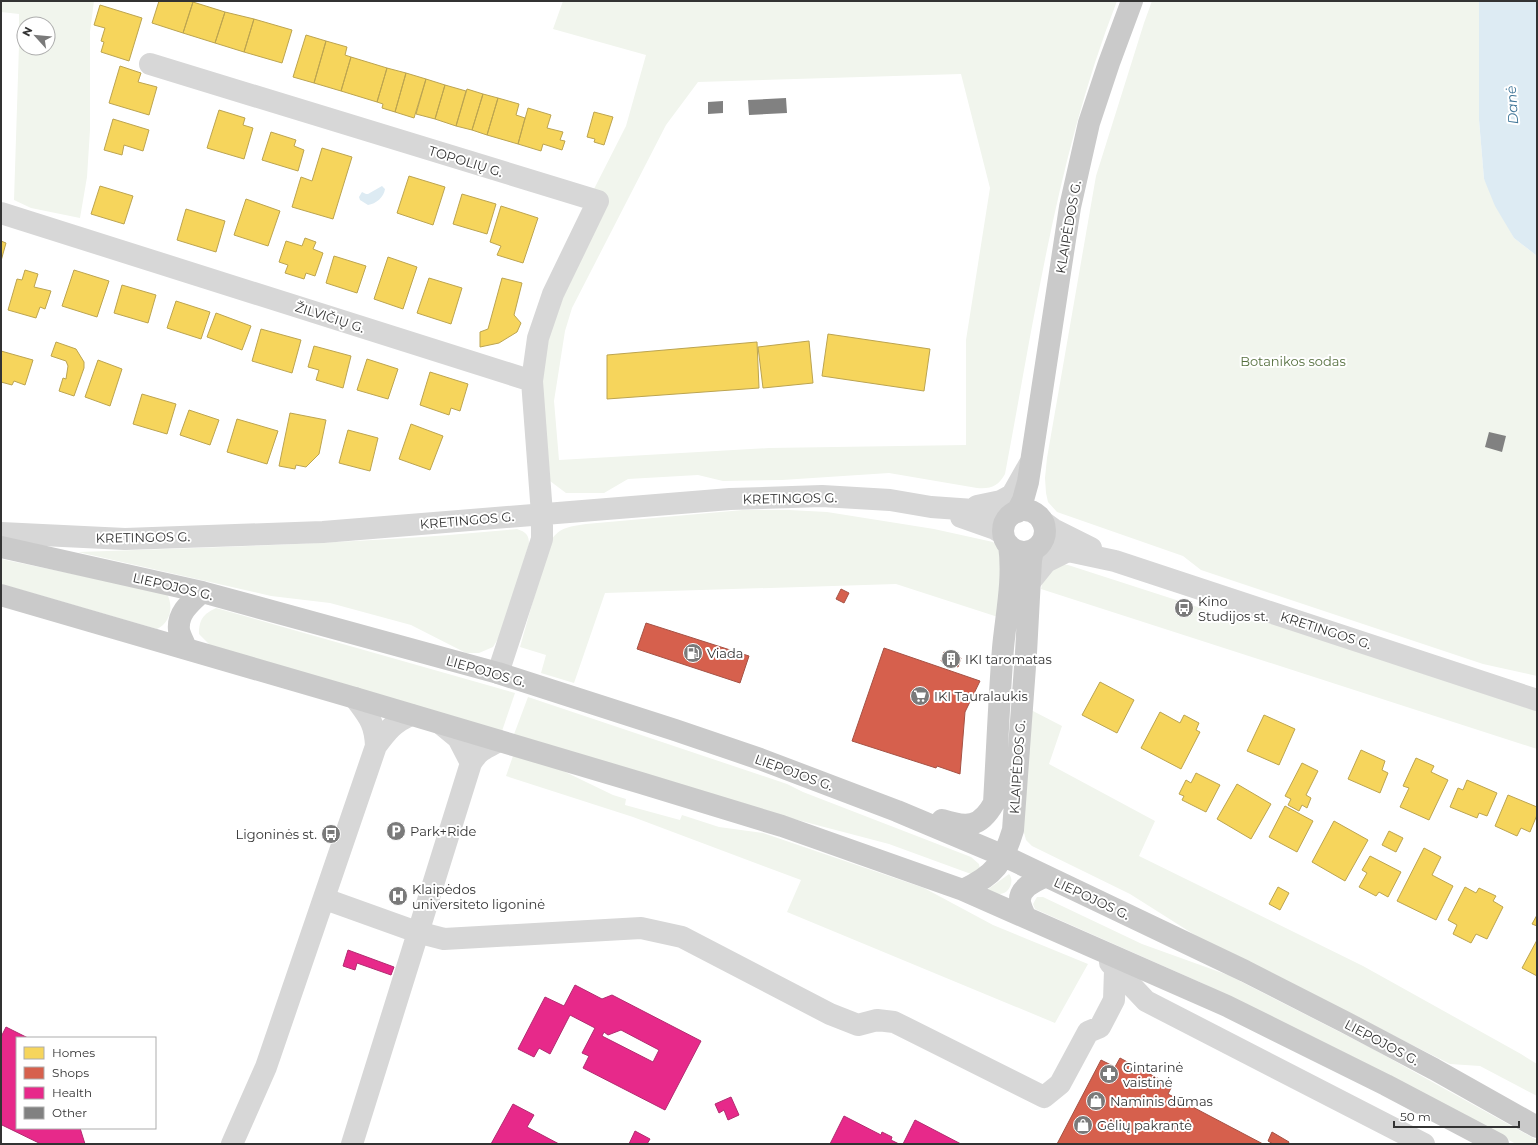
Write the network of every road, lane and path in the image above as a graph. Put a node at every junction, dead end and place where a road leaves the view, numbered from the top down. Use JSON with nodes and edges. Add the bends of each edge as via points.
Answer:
{"nodes":[{"id":1,"x":1132,"y":1,"type":"edge"},
{"id":2,"x":150,"y":64,"type":"dead end"},
{"id":3,"x":1,"y":213,"type":"edge"},
{"id":4,"x":532,"y":381,"type":"junction"},
{"id":5,"x":1032,"y":460,"type":"junction"},
{"id":6,"x":931,"y":507,"type":"junction"},
{"id":7,"x":962,"y":510,"type":"junction"},
{"id":8,"x":542,"y":514,"type":"junction"},
{"id":9,"x":1020,"y":524,"type":"junction"},
{"id":10,"x":1,"y":533,"type":"edge"},
{"id":11,"x":1,"y":547,"type":"edge"},
{"id":12,"x":1036,"y":548,"type":"junction"},
{"id":13,"x":1068,"y":551,"type":"junction"},
{"id":14,"x":1115,"y":561,"type":"junction"},
{"id":15,"x":1030,"y":582,"type":"junction"},
{"id":16,"x":202,"y":592,"type":"junction"},
{"id":17,"x":1,"y":595,"type":"edge"},
{"id":18,"x":186,"y":648,"type":"junction"},
{"id":19,"x":498,"y":673,"type":"junction"},
{"id":20,"x":355,"y":698,"type":"junction"},
{"id":21,"x":1537,"y":700,"type":"edge"},
{"id":22,"x":411,"y":715,"type":"junction"},
{"id":23,"x":441,"y":724,"type":"junction"},
{"id":24,"x":499,"y":741,"type":"junction"},
{"id":25,"x":376,"y":746,"type":"junction"},
{"id":26,"x":471,"y":763,"type":"junction"},
{"id":27,"x":919,"y":820,"type":"junction"},
{"id":28,"x":1013,"y":830,"type":"junction"},
{"id":29,"x":1004,"y":856,"type":"junction"},
{"id":30,"x":1046,"y":876,"type":"junction"},
{"id":31,"x":1075,"y":889,"type":"junction"},
{"id":32,"x":963,"y":890,"type":"junction"},
{"id":33,"x":325,"y":899,"type":"junction"},
{"id":34,"x":1024,"y":916,"type":"junction"},
{"id":35,"x":417,"y":932,"type":"junction"},
{"id":36,"x":1098,"y":948,"type":"junction"},
{"id":37,"x":1115,"y":970,"type":"junction"},
{"id":38,"x":1114,"y":1000,"type":"junction"},
{"id":39,"x":1146,"y":1001,"type":"junction"},
{"id":40,"x":1537,"y":1127,"type":"edge"},
{"id":41,"x":232,"y":1144,"type":"edge"},
{"id":42,"x":352,"y":1144,"type":"edge"},
{"id":43,"x":1424,"y":1144,"type":"edge"},
{"id":44,"x":1498,"y":1144,"type":"edge"}],
"edges":[{"from":1,"to":5,"type":"main road","name":"KLAIPĖDOS G.","via":[[1089,124],[1070,207]]},
{"from":2,"to":4,"type":"street","name":"TOPOLIŲ G.","via":[[598,201],[553,294],[538,338]]},
{"from":3,"to":4,"type":"street","name":"ŽILVIČIŲ G."},
{"from":4,"to":8,"type":"street"},
{"from":5,"to":7,"type":"street","name":"KLAIPĖDOS G.","via":[[1012,495],[1001,501]]},
{"from":5,"to":9,"type":"main road","name":"KLAIPĖDOS G."},
{"from":6,"to":7,"type":"street","name":"KRETINGOS G."},
{"from":6,"to":8,"type":"street","name":"KRETINGOS G.","via":[[890,500],[807,496],[730,499]]},
{"from":6,"to":9,"type":"street","name":"KRETINGOS G.","via":[[995,529]]},
{"from":7,"to":9,"type":"street","name":"KRETINGOS G.","via":[[988,511]]},
{"from":8,"to":10,"type":"street","name":"KRETINGOS G.","via":[[323,532],[125,539]]},
{"from":8,"to":19,"type":"street","via":[[542,539]]},
{"from":9,"to":12,"type":"main road","name":"KLAIPĖDOS G.","via":[[1045,531]]},
{"from":9,"to":12,"type":"main road","via":[[1016,550],[1024,552]]},
{"from":9,"to":14,"type":"street","name":"KRETINGOS G.","via":[[1053,529]]},
{"from":9,"to":27,"type":"main road","via":[[1010,556],[994,803],[981,820],[970,825],[960,826],[934,818]]},
{"from":11,"to":16,"type":"main road","name":"LIEPOJOS G."},
{"from":12,"to":13,"type":"street","name":"KRETINGOS G."},
{"from":12,"to":15,"type":"main road","name":"KLAIPĖDOS G.","via":[[1031,560]]},
{"from":13,"to":14,"type":"street","name":"KRETINGOS G."},
{"from":13,"to":15,"type":"street","via":[[1046,562]]},
{"from":14,"to":21,"type":"street","name":"KRETINGOS G."},
{"from":15,"to":28,"type":"main road","name":"KLAIPĖDOS G."},
{"from":16,"to":18,"type":"main road","via":[[181,614],[179,629]]},
{"from":16,"to":19,"type":"main road","name":"LIEPOJOS G."},
{"from":17,"to":18,"type":"main road"},
{"from":18,"to":20,"type":"main road"},
{"from":19,"to":27,"type":"main road","name":"LIEPOJOS G.","via":[[746,754]]},
{"from":20,"to":22,"type":"main road"},
{"from":20,"to":25,"type":"street","via":[[372,722],[376,732]]},
{"from":22,"to":23,"type":"main road"},
{"from":22,"to":25,"type":"street","via":[[391,726]]},
{"from":23,"to":24,"type":"main road"},
{"from":23,"to":26,"type":"street","via":[[458,738]]},
{"from":24,"to":26,"type":"street","via":[[476,754]]},
{"from":24,"to":32,"type":"main road","via":[[782,826]]},
{"from":25,"to":33,"type":"street"},
{"from":26,"to":35,"type":"street"},
{"from":27,"to":29,"type":"main road","name":"LIEPOJOS G."},
{"from":28,"to":29,"type":"main road","name":"KLAIPĖDOS G."},
{"from":28,"to":31,"type":"main road","via":[[1021,847],[1062,872]]},
{"from":29,"to":30,"type":"main road","name":"LIEPOJOS G."},
{"from":29,"to":32,"type":"main road","name":"KLAIPĖDOS G.","via":[[989,876]]},
{"from":30,"to":31,"type":"main road","name":"LIEPOJOS G."},
{"from":30,"to":34,"type":"main road","via":[[1028,885],[1022,892],[1020,902]]},
{"from":31,"to":40,"type":"main road","name":"LIEPOJOS G.","via":[[1345,1022]]},
{"from":32,"to":34,"type":"main road"},
{"from":33,"to":35,"type":"street"},
{"from":33,"to":41,"type":"street","via":[[266,1067]]},
{"from":34,"to":36,"type":"main road"},
{"from":35,"to":38,"type":"street","via":[[444,939],[641,928],[682,937],[830,1014],[858,1025],[877,1020],[894,1022],[1044,1097],[1060,1084],[1088,1032],[1100,1027]]},
{"from":35,"to":42,"type":"street"},
{"from":36,"to":37,"type":"street"},
{"from":36,"to":44,"type":"main road","via":[[1306,1044]]},
{"from":37,"to":38,"type":"street"},
{"from":37,"to":39,"type":"street"},
{"from":38,"to":39,"type":"street"},
{"from":39,"to":43,"type":"street"}]}
